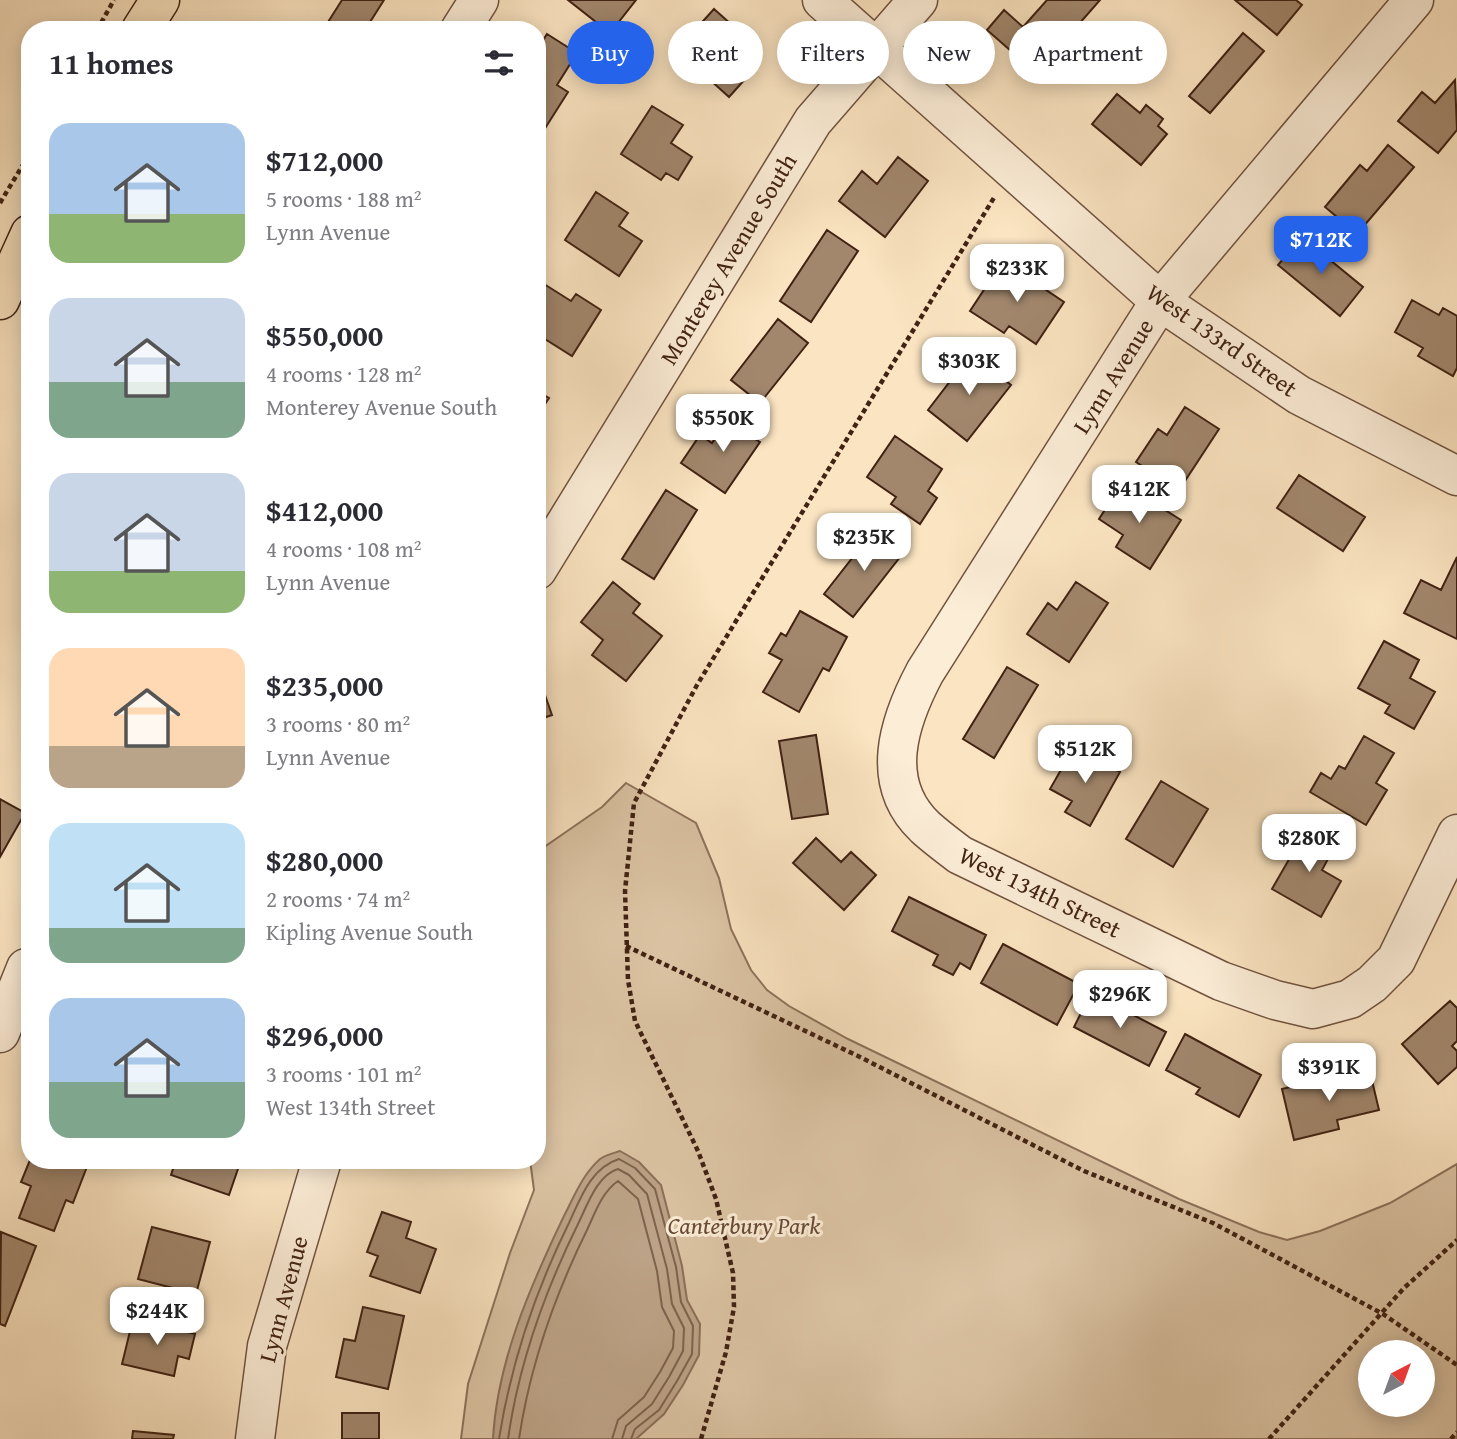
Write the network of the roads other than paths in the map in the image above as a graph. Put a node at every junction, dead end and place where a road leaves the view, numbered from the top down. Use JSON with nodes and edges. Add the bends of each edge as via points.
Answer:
{"nodes":[{"id":1,"x":160,"y":0,"type":"edge"},
{"id":2,"x":480,"y":0,"type":"edge"},
{"id":3,"x":822,"y":0,"type":"edge"},
{"id":4,"x":918,"y":0,"type":"edge"},
{"id":5,"x":1414,"y":0,"type":"edge"},
{"id":6,"x":147,"y":21,"type":"edge"},
{"id":7,"x":466,"y":21,"type":"edge"},
{"id":8,"x":846,"y":21,"type":"edge"},
{"id":9,"x":889,"y":32,"type":"edge"},
{"id":10,"x":889,"y":59,"type":"edge"},
{"id":11,"x":844,"y":84,"type":"edge"},
{"id":12,"x":21,"y":254,"type":"edge"},
{"id":13,"x":0,"y":300,"type":"edge"},
{"id":14,"x":1160,"y":301,"type":"junction"},
{"id":15,"x":1457,"y":476,"type":"edge"},
{"id":16,"x":546,"y":555,"type":"edge"},
{"id":17,"x":905,"y":798,"type":"joint"},
{"id":18,"x":1457,"y":834,"type":"edge"},
{"id":19,"x":18,"y":965,"type":"edge"},
{"id":20,"x":0,"y":1033,"type":"edge"},
{"id":21,"x":319,"y":1169,"type":"edge"},
{"id":22,"x":256,"y":1439,"type":"edge"}],
"edges":[{"from":1,"to":6,"type":"main road"},
{"from":2,"to":7,"type":"street"},
{"from":3,"to":8,"type":"street","name":"West 133rd Street"},
{"from":4,"to":9,"type":"street","name":"Monterey Avenue South"},
{"from":5,"to":14,"type":"street","name":"Lynn Avenue"},
{"from":10,"to":14,"type":"street","name":"West 133rd Street"},
{"from":11,"to":16,"type":"street","name":"Monterey Avenue South","via":[[782,168]]},
{"from":12,"to":13,"type":"main road"},
{"from":14,"to":15,"type":"street","name":"West 133rd Street","via":[[1299,395]]},
{"from":14,"to":17,"type":"street","name":"Lynn Avenue","via":[[908,703],[899,730],[897,765]]},
{"from":17,"to":18,"type":"street","name":"West 134th Street","via":[[924,826],[960,855],[1221,981],[1313,1009],[1350,999],[1396,960]]},
{"from":19,"to":20,"type":"street"},
{"from":21,"to":22,"type":"street","name":"Lynn Avenue","via":[[267,1346]]}]}
